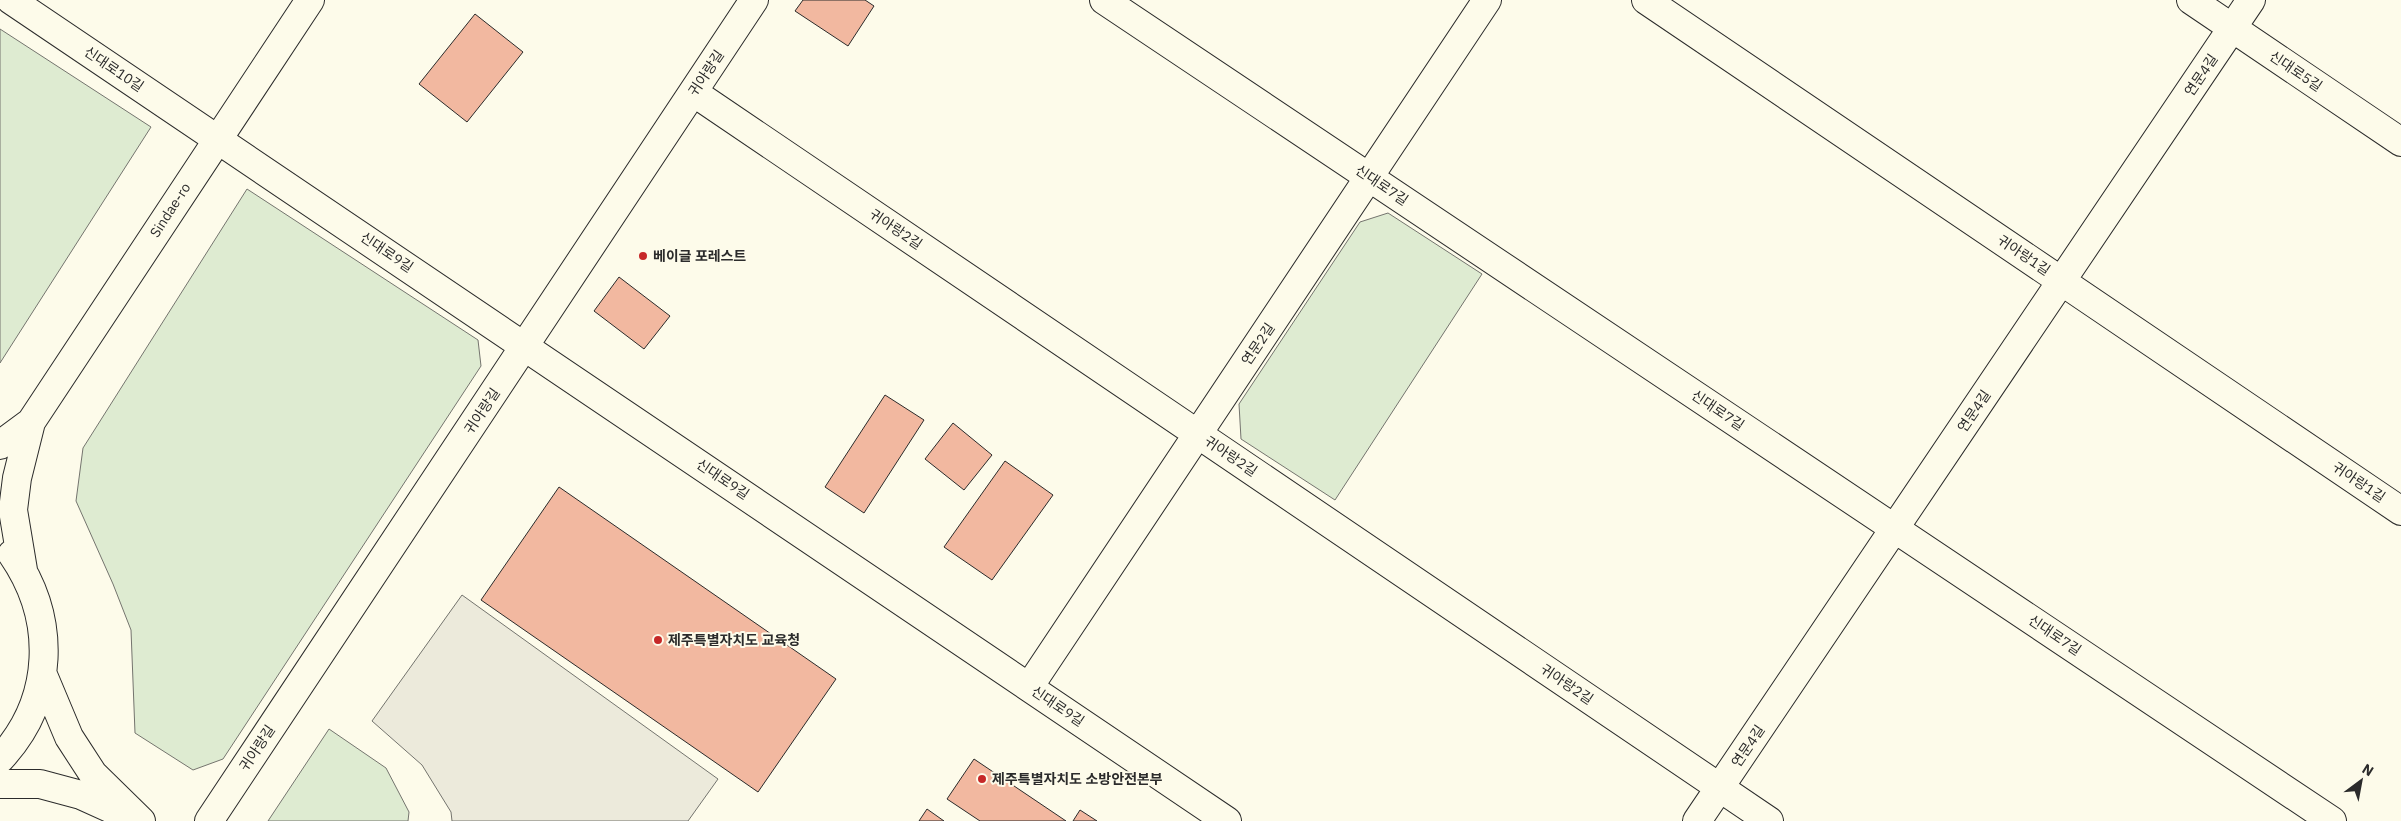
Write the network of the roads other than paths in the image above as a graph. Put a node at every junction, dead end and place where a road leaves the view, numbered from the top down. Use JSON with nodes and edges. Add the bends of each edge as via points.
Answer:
{"nodes":[{"id":1,"x":11,"y":0,"type":"edge"},
{"id":2,"x":310,"y":0,"type":"edge"},
{"id":3,"x":754,"y":0,"type":"edge"},
{"id":4,"x":1104,"y":0,"type":"edge"},
{"id":5,"x":1487,"y":0,"type":"edge"},
{"id":6,"x":1646,"y":0,"type":"edge"},
{"id":7,"x":2191,"y":0,"type":"edge"},
{"id":8,"x":2252,"y":0,"type":"edge"},
{"id":9,"x":2232,"y":28,"type":"junction"},
{"id":10,"x":693,"y":92,"type":"junction"},
{"id":11,"x":218,"y":138,"type":"junction"},
{"id":12,"x":2401,"y":142,"type":"edge"},
{"id":13,"x":1369,"y":177,"type":"junction"},
{"id":14,"x":2062,"y":281,"type":"junction"},
{"id":15,"x":525,"y":345,"type":"junction"},
{"id":16,"x":31,"y":422,"type":"junction"},
{"id":17,"x":1198,"y":434,"type":"junction"},
{"id":18,"x":0,"y":445,"type":"edge"},
{"id":19,"x":2401,"y":511,"type":"edge"},
{"id":20,"x":1895,"y":528,"type":"junction"},
{"id":21,"x":0,"y":540,"type":"edge"},
{"id":22,"x":23,"y":570,"type":"junction"},
{"id":23,"x":43,"y":675,"type":"junction"},
{"id":24,"x":1029,"y":687,"type":"junction"},
{"id":25,"x":0,"y":758,"type":"edge"},
{"id":26,"x":0,"y":784,"type":"edge"},
{"id":27,"x":1720,"y":788,"type":"junction"},
{"id":28,"x":140,"y":821,"type":"edge"},
{"id":29,"x":209,"y":821,"type":"edge"},
{"id":30,"x":1227,"y":821,"type":"edge"},
{"id":31,"x":1697,"y":821,"type":"edge"},
{"id":32,"x":1769,"y":821,"type":"edge"},
{"id":33,"x":2332,"y":821,"type":"edge"}],
"edges":[{"from":1,"to":11,"type":"street","name":"신대로10길"},
{"from":2,"to":11,"type":"street","name":"Sindae-ro"},
{"from":3,"to":10,"type":"street","name":"귀아랑길"},
{"from":4,"to":13,"type":"street","name":"신대로7길"},
{"from":5,"to":13,"type":"street","name":"연문2길"},
{"from":6,"to":14,"type":"street","name":"귀아랑1길"},
{"from":7,"to":9,"type":"street","name":"신대로5길"},
{"from":8,"to":9,"type":"street","name":"연문4길"},
{"from":9,"to":12,"type":"street","name":"신대로5길"},
{"from":9,"to":14,"type":"street","name":"연문4길"},
{"from":10,"to":15,"type":"street","name":"귀아랑길"},
{"from":10,"to":17,"type":"street","name":"귀아랑2길"},
{"from":11,"to":15,"type":"street","name":"신대로9길"},
{"from":11,"to":16,"type":"street","name":"Sindae-ro"},
{"from":13,"to":17,"type":"street","name":"연문2길"},
{"from":13,"to":20,"type":"street","name":"신대로7길"},
{"from":14,"to":19,"type":"street","name":"귀아랑1길"},
{"from":14,"to":20,"type":"street","name":"연문4길"},
{"from":15,"to":24,"type":"street","name":"신대로9길"},
{"from":15,"to":29,"type":"street","name":"귀아랑길"},
{"from":16,"to":18,"type":"street"},
{"from":16,"to":22,"type":"street","via":[[12,510]]},
{"from":17,"to":24,"type":"street","name":"연문2길"},
{"from":17,"to":27,"type":"street","name":"귀아랑2길"},
{"from":20,"to":27,"type":"street","name":"연문4길"},
{"from":20,"to":33,"type":"street","name":"신대로7길"},
{"from":21,"to":22,"type":"street"},
{"from":22,"to":23,"type":"street","via":[[35,594],[42,620]]},
{"from":23,"to":25,"type":"street","via":[[25,726]]},
{"from":23,"to":28,"type":"street","via":[[69,737],[93,774]]},
{"from":24,"to":30,"type":"street","name":"신대로9길"},
{"from":26,"to":28,"type":"street","via":[[40,784],[81,795]]},
{"from":27,"to":31,"type":"street","name":"연문4길"},
{"from":27,"to":32,"type":"street","name":"귀아랑2길"}]}
